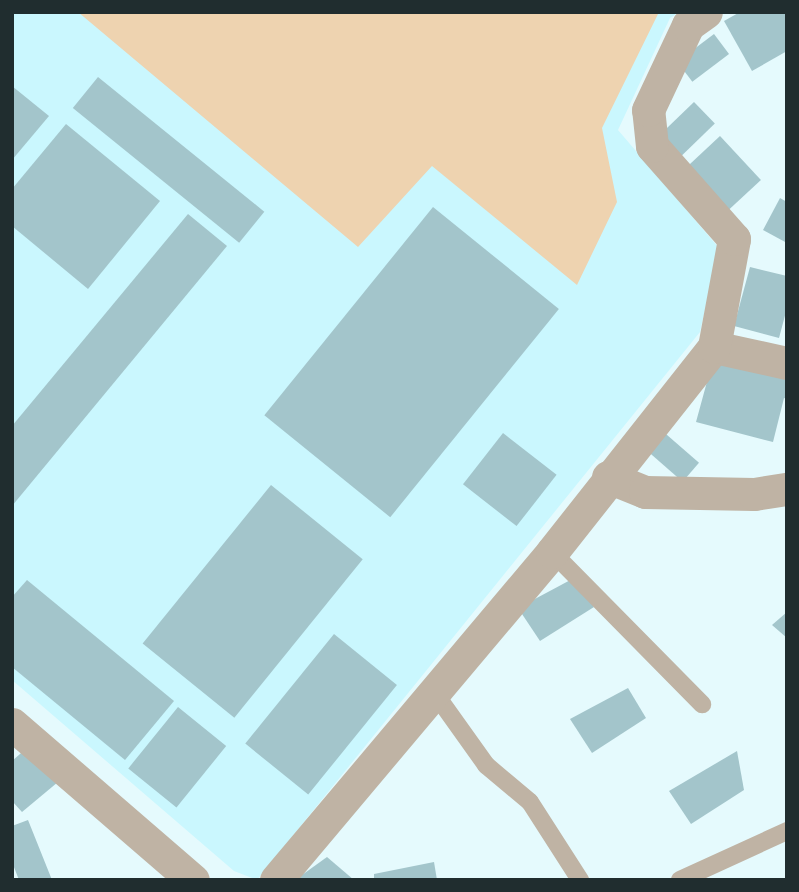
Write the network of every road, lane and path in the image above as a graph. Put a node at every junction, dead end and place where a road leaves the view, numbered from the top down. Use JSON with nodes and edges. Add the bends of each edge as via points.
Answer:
{"nodes":[{"id":1,"x":706,"y":12,"type":"edge"},
{"id":2,"x":714,"y":347,"type":"junction"},
{"id":3,"x":787,"y":363,"type":"edge"},
{"id":4,"x":608,"y":477,"type":"junction"},
{"id":5,"x":787,"y":489,"type":"edge"},
{"id":6,"x":552,"y":552,"type":"junction"},
{"id":7,"x":434,"y":692,"type":"junction"},
{"id":8,"x":702,"y":704,"type":"dead end"},
{"id":9,"x":12,"y":724,"type":"edge"},
{"id":10,"x":787,"y":831,"type":"edge"},
{"id":11,"x":193,"y":880,"type":"edge"},
{"id":12,"x":276,"y":880,"type":"edge"},
{"id":13,"x":580,"y":880,"type":"edge"},
{"id":14,"x":680,"y":880,"type":"edge"}],
"edges":[{"from":1,"to":2,"type":"street","via":[[688,25],[648,110],[653,146],[734,239]]},
{"from":2,"to":3,"type":"street"},
{"from":2,"to":4,"type":"street"},
{"from":4,"to":5,"type":"street","via":[[645,492],[754,494]]},
{"from":4,"to":6,"type":"street"},
{"from":6,"to":7,"type":"street"},
{"from":6,"to":8,"type":"lane"},
{"from":7,"to":12,"type":"street"},
{"from":7,"to":13,"type":"lane","via":[[486,765],[530,802]]},
{"from":9,"to":11,"type":"street"},
{"from":10,"to":14,"type":"lane"}]}
